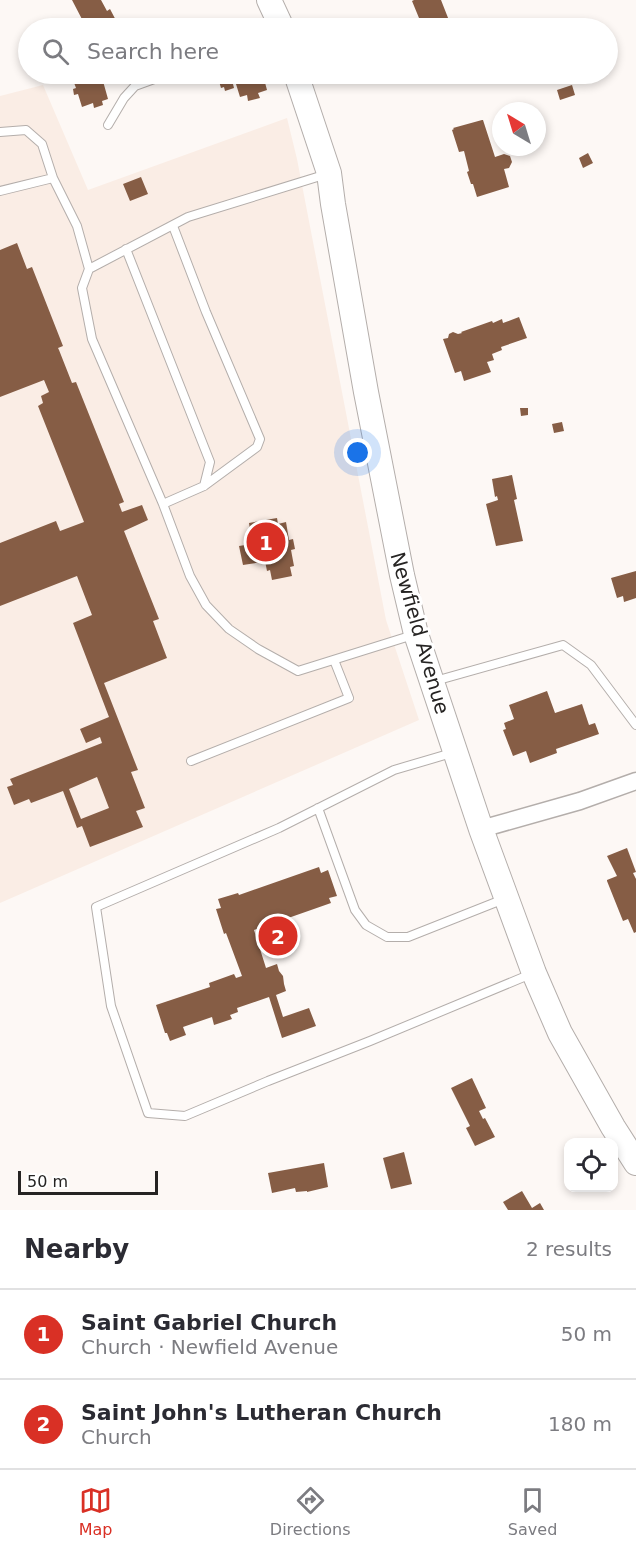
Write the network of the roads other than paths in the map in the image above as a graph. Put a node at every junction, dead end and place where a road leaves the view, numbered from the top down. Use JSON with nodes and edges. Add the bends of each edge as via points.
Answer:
{"nodes":[{"id":1,"x":269,"y":0,"type":"edge"},
{"id":2,"x":277,"y":18,"type":"edge"},
{"id":3,"x":140,"y":84,"type":"edge"},
{"id":4,"x":299,"y":84,"type":"edge"},
{"id":5,"x":108,"y":125,"type":"dead end"},
{"id":6,"x":0,"y":132,"type":"edge"},
{"id":7,"x":329,"y":173,"type":"junction"},
{"id":8,"x":53,"y":178,"type":"junction"},
{"id":9,"x":0,"y":191,"type":"edge"},
{"id":10,"x":173,"y":226,"type":"junction"},
{"id":11,"x":126,"y":249,"type":"junction"},
{"id":12,"x":89,"y":270,"type":"junction"},
{"id":13,"x":204,"y":486,"type":"junction"},
{"id":14,"x":163,"y":504,"type":"junction"},
{"id":15,"x":416,"y":634,"type":"junction"},
{"id":16,"x":334,"y":660,"type":"junction"},
{"id":17,"x":432,"y":682,"type":"junction"},
{"id":18,"x":636,"y":725,"type":"edge"},
{"id":19,"x":455,"y":752,"type":"junction"},
{"id":20,"x":191,"y":761,"type":"dead end"},
{"id":21,"x":636,"y":781,"type":"edge"},
{"id":22,"x":318,"y":808,"type":"junction"},
{"id":23,"x":481,"y":829,"type":"junction"},
{"id":24,"x":507,"y":898,"type":"junction"},
{"id":25,"x":534,"y":973,"type":"junction"},
{"id":26,"x":636,"y":1163,"type":"edge"}],
"edges":[{"from":1,"to":2,"type":"main road"},
{"from":3,"to":5,"type":"lane","via":[[124,98]]},
{"from":4,"to":7,"type":"main road","name":"Newfield Avenue"},
{"from":6,"to":8,"type":"lane","via":[[26,130],[42,144]]},
{"from":7,"to":10,"type":"lane","via":[[188,217]]},
{"from":7,"to":15,"type":"main road","name":"Newfield Avenue","via":[[366,392]]},
{"from":8,"to":9,"type":"lane"},
{"from":8,"to":12,"type":"lane","via":[[77,226]]},
{"from":10,"to":11,"type":"lane"},
{"from":10,"to":13,"type":"lane","via":[[260,439],[257,447]]},
{"from":11,"to":12,"type":"lane"},
{"from":11,"to":13,"type":"lane","via":[[210,462]]},
{"from":12,"to":14,"type":"lane","via":[[82,288],[92,339]]},
{"from":13,"to":14,"type":"lane"},
{"from":14,"to":16,"type":"lane","via":[[190,576],[206,605],[229,629],[298,671]]},
{"from":15,"to":16,"type":"lane"},
{"from":15,"to":17,"type":"main road","name":"Newfield Avenue"},
{"from":16,"to":20,"type":"lane","via":[[349,698]]},
{"from":17,"to":18,"type":"lane","via":[[563,645],[591,665]]},
{"from":17,"to":19,"type":"main road","name":"Newfield Avenue"},
{"from":19,"to":22,"type":"lane","via":[[394,770]]},
{"from":19,"to":23,"type":"main road","name":"Newfield Avenue"},
{"from":21,"to":23,"type":"street"},
{"from":22,"to":24,"type":"lane","via":[[355,910],[366,925],[387,937],[408,937]]},
{"from":22,"to":25,"type":"lane","via":[[96,907],[111,1006],[148,1113],[185,1116]]},
{"from":23,"to":24,"type":"main road","name":"Newfield Avenue"},
{"from":24,"to":25,"type":"main road","name":"Newfield Avenue"},
{"from":25,"to":26,"type":"main road","name":"Newfield Avenue","via":[[560,1033]]}]}
